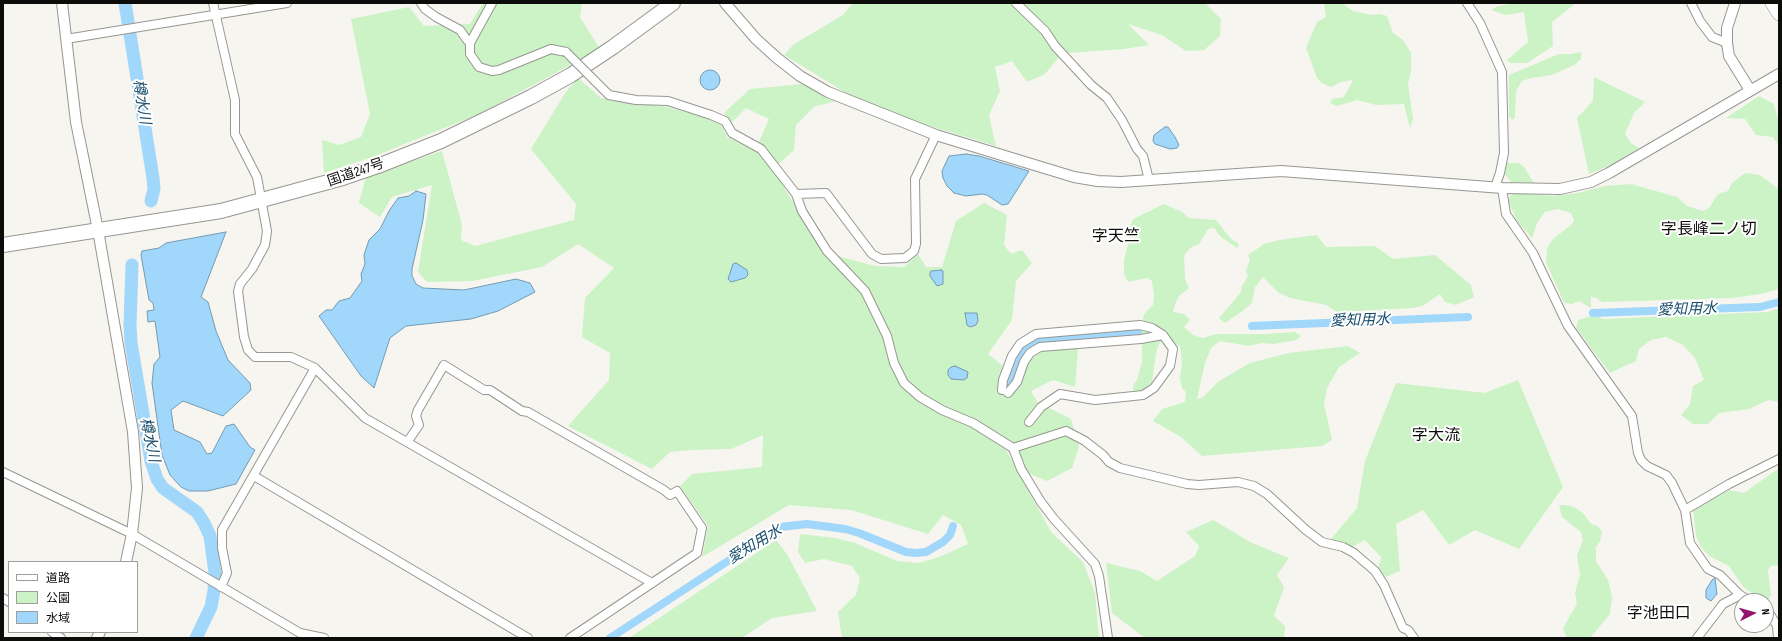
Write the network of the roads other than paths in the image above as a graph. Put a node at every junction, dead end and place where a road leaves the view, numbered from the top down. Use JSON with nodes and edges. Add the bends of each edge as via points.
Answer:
{"nodes":[{"id":1,"x":62,"y":3,"type":"edge"},
{"id":2,"x":213,"y":3,"type":"edge"},
{"id":3,"x":287,"y":3,"type":"edge"},
{"id":4,"x":421,"y":3,"type":"edge"},
{"id":5,"x":492,"y":3,"type":"edge"},
{"id":6,"x":673,"y":3,"type":"edge"},
{"id":7,"x":725,"y":3,"type":"edge"},
{"id":8,"x":1016,"y":3,"type":"edge"},
{"id":9,"x":1467,"y":3,"type":"edge"},
{"id":10,"x":1691,"y":3,"type":"edge"},
{"id":11,"x":1735,"y":3,"type":"edge"},
{"id":12,"x":1772,"y":3,"type":"edge"},
{"id":13,"x":1779,"y":14,"type":"edge"},
{"id":14,"x":216,"y":15,"type":"junction"},
{"id":15,"x":66,"y":39,"type":"junction"},
{"id":16,"x":470,"y":43,"type":"junction"},
{"id":17,"x":1727,"y":43,"type":"junction"},
{"id":18,"x":1779,"y":74,"type":"edge"},
{"id":19,"x":1750,"y":90,"type":"junction"},
{"id":20,"x":936,"y":135,"type":"junction"},
{"id":21,"x":1149,"y":180,"type":"junction"},
{"id":22,"x":1499,"y":187,"type":"junction"},
{"id":23,"x":796,"y":194,"type":"junction"},
{"id":24,"x":260,"y":202,"type":"junction"},
{"id":25,"x":98,"y":230,"type":"junction"},
{"id":26,"x":3,"y":245,"type":"edge"},
{"id":27,"x":1163,"y":335,"type":"junction"},
{"id":28,"x":315,"y":368,"type":"junction"},
{"id":29,"x":1029,"y":422,"type":"dead end"},
{"id":30,"x":408,"y":441,"type":"junction"},
{"id":31,"x":1013,"y":448,"type":"junction"},
{"id":32,"x":1779,"y":459,"type":"edge"},
{"id":33,"x":3,"y":472,"type":"edge"},
{"id":34,"x":254,"y":476,"type":"junction"},
{"id":35,"x":1685,"y":510,"type":"junction"},
{"id":36,"x":132,"y":534,"type":"junction"},
{"id":37,"x":126,"y":561,"type":"edge"},
{"id":38,"x":652,"y":583,"type":"junction"},
{"id":39,"x":216,"y":584,"type":"junction"},
{"id":40,"x":1738,"y":593,"type":"edge"},
{"id":41,"x":1734,"y":598,"type":"edge"},
{"id":42,"x":1774,"y":622,"type":"edge"},
{"id":43,"x":324,"y":638,"type":"edge"},
{"id":44,"x":528,"y":638,"type":"edge"},
{"id":45,"x":570,"y":638,"type":"edge"},
{"id":46,"x":1108,"y":638,"type":"edge"},
{"id":47,"x":1414,"y":638,"type":"edge"},
{"id":48,"x":1697,"y":638,"type":"edge"},
{"id":49,"x":1778,"y":638,"type":"edge"}],
"edges":[{"from":1,"to":15,"type":"street"},
{"from":2,"to":14,"type":"street"},
{"from":3,"to":14,"type":"street"},
{"from":4,"to":16,"type":"street","via":[[436,17],[460,30]]},
{"from":5,"to":16,"type":"street"},
{"from":6,"to":24,"type":"highway","name":"国道247号","via":[[571,75],[492,117],[378,166]]},
{"from":7,"to":20,"type":"street","via":[[756,39],[800,76],[862,107]]},
{"from":8,"to":21,"type":"street","via":[[1045,31],[1055,46],[1091,85],[1107,98],[1143,156]]},
{"from":9,"to":22,"type":"street","via":[[1480,23],[1502,72],[1504,153]]},
{"from":10,"to":17,"type":"street","via":[[1712,37]]},
{"from":11,"to":17,"type":"street","via":[[1726,28]]},
{"from":12,"to":13,"type":"main road"},
{"from":14,"to":15,"type":"street"},
{"from":14,"to":24,"type":"street","via":[[234,100],[235,134],[257,177]]},
{"from":15,"to":25,"type":"street","via":[[76,122]]},
{"from":16,"to":23,"type":"street","bridge":true,"via":[[470,54],[475,63],[492,71],[513,66],[551,49],[566,52],[609,95],[636,100],[668,101],[725,121],[732,133],[761,149]]},
{"from":17,"to":19,"type":"street","via":[[1729,56]]},
{"from":18,"to":19,"type":"street"},
{"from":19,"to":22,"type":"street","via":[[1591,182],[1560,189]]},
{"from":20,"to":21,"type":"street","via":[[1074,177],[1121,182]]},
{"from":20,"to":23,"type":"street","via":[[915,179],[916,244],[914,251],[904,258],[881,259],[872,254],[826,193]]},
{"from":21,"to":22,"type":"street","via":[[1281,171]]},
{"from":22,"to":35,"type":"street","via":[[1506,214],[1534,253],[1568,326],[1632,416],[1641,460],[1646,466],[1666,475]]},
{"from":23,"to":31,"type":"street","via":[[802,211],[827,251],[865,291],[887,336],[894,364],[904,383],[920,397],[942,410],[966,419]]},
{"from":24,"to":25,"type":"highway","name":"国道247号","via":[[221,211]]},
{"from":24,"to":28,"type":"street","via":[[267,240],[257,262],[240,284],[238,291],[246,347],[255,356],[291,357]]},
{"from":25,"to":26,"type":"highway","name":"国道247号"},
{"from":25,"to":36,"type":"street","via":[[133,432],[137,488]]},
{"from":27,"to":27,"type":"street","via":[[1141,339],[1040,346],[1030,353],[1017,382],[1005,391],[1003,380],[1012,356],[1020,344],[1036,334],[1140,325],[1152,328]]},
{"from":27,"to":29,"type":"street","via":[[1173,349],[1170,366],[1154,388],[1143,395],[1111,399],[1080,398],[1060,394],[1041,407]]},
{"from":28,"to":30,"type":"street","via":[[365,418]]},
{"from":28,"to":34,"type":"street"},
{"from":30,"to":38,"type":"street"},
{"from":30,"to":38,"type":"street","via":[[420,425],[416,416],[418,410],[444,365],[670,495],[677,491],[702,528],[697,553]]},
{"from":31,"to":46,"type":"street","via":[[1021,469],[1041,502],[1095,564]]},
{"from":31,"to":47,"type":"street","via":[[1066,431],[1085,441],[1116,467],[1187,484],[1229,482],[1254,486],[1268,494],[1322,542],[1343,547],[1354,553],[1375,571],[1403,628]]},
{"from":32,"to":35,"type":"street"},
{"from":33,"to":36,"type":"street"},
{"from":34,"to":39,"type":"street","via":[[222,530],[226,573]]},
{"from":34,"to":44,"type":"street"},
{"from":35,"to":40,"type":"street","via":[[1690,543],[1708,569],[1720,575]]},
{"from":36,"to":37,"type":"street"},
{"from":36,"to":39,"type":"street"},
{"from":38,"to":45,"type":"street"},
{"from":39,"to":43,"type":"street","via":[[300,633]]},
{"from":41,"to":48,"type":"street","via":[[1723,604]]},
{"from":42,"to":49,"type":"street"}]}
